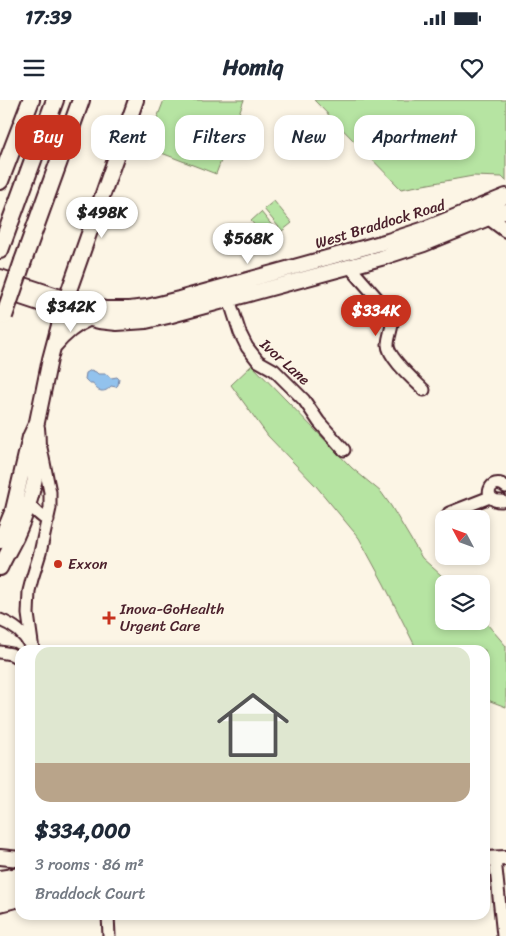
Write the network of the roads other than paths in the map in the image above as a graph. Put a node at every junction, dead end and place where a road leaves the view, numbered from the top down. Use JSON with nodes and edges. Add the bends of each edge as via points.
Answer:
{"nodes":[{"id":1,"x":31,"y":100,"type":"edge"},
{"id":2,"x":55,"y":100,"type":"edge"},
{"id":3,"x":81,"y":100,"type":"edge"},
{"id":4,"x":136,"y":100,"type":"edge"},
{"id":5,"x":2,"y":173,"type":"edge"},
{"id":6,"x":506,"y":197,"type":"edge"},
{"id":7,"x":506,"y":211,"type":"edge"},
{"id":8,"x":490,"y":218,"type":"junction"},
{"id":9,"x":506,"y":230,"type":"edge"},
{"id":10,"x":0,"y":250,"type":"edge"},
{"id":11,"x":348,"y":266,"type":"junction"},
{"id":12,"x":0,"y":276,"type":"edge"},
{"id":13,"x":0,"y":290,"type":"edge"},
{"id":14,"x":227,"y":293,"type":"junction"},
{"id":15,"x":65,"y":305,"type":"junction"},
{"id":16,"x":88,"y":319,"type":"junction"},
{"id":17,"x":2,"y":322,"type":"edge"},
{"id":18,"x":52,"y":348,"type":"junction"},
{"id":19,"x":424,"y":390,"type":"dead end"},
{"id":20,"x":37,"y":422,"type":"junction"},
{"id":21,"x":344,"y":450,"type":"dead end"},
{"id":22,"x":506,"y":487,"type":"edge"},
{"id":23,"x":490,"y":496,"type":"junction"},
{"id":24,"x":505,"y":503,"type":"edge"},
{"id":25,"x":28,"y":507,"type":"junction"},
{"id":26,"x":13,"y":510,"type":"junction"},
{"id":27,"x":456,"y":510,"type":"edge"},
{"id":28,"x":48,"y":520,"type":"junction"},
{"id":29,"x":0,"y":541,"type":"edge"},
{"id":30,"x":0,"y":568,"type":"edge"},
{"id":31,"x":0,"y":620,"type":"edge"},
{"id":32,"x":0,"y":627,"type":"edge"},
{"id":33,"x":25,"y":645,"type":"edge"},
{"id":34,"x":28,"y":645,"type":"edge"},
{"id":35,"x":30,"y":645,"type":"edge"},
{"id":36,"x":0,"y":652,"type":"edge"},
{"id":37,"x":15,"y":656,"type":"edge"},
{"id":38,"x":0,"y":857,"type":"edge"},
{"id":39,"x":15,"y":858,"type":"edge"},
{"id":40,"x":495,"y":859,"type":"edge"},
{"id":41,"x":15,"y":876,"type":"edge"},
{"id":42,"x":0,"y":878,"type":"edge"},
{"id":43,"x":15,"y":888,"type":"edge"},
{"id":44,"x":0,"y":890,"type":"edge"},
{"id":45,"x":15,"y":900,"type":"edge"},
{"id":46,"x":0,"y":904,"type":"edge"},
{"id":47,"x":108,"y":920,"type":"edge"},
{"id":48,"x":109,"y":936,"type":"edge"},
{"id":49,"x":503,"y":936,"type":"edge"}],
"edges":[{"from":1,"to":5,"type":"highway"},
{"from":2,"to":10,"type":"highway"},
{"from":3,"to":17,"type":"highway","bridge":true},
{"from":4,"to":15,"type":"main road"},
{"from":6,"to":14,"type":"main road","name":"West Braddock Road","via":[[438,224]]},
{"from":7,"to":8,"type":"main road","name":"West Braddock Road"},
{"from":8,"to":9,"type":"main road"},
{"from":8,"to":11,"type":"main road","name":"West Braddock Road","via":[[424,244]]},
{"from":11,"to":14,"type":"main road","name":"West Braddock Road"},
{"from":11,"to":19,"type":"street","via":[[390,313],[392,327],[388,349]]},
{"from":12,"to":15,"type":"main road","name":"West Braddock Road"},
{"from":13,"to":15,"type":"main road","name":"West Braddock Road"},
{"from":14,"to":15,"type":"main road","name":"West Braddock Road","via":[[129,309]]},
{"from":14,"to":16,"type":"main road","name":"West Braddock Road","via":[[146,321],[117,323]]},
{"from":14,"to":21,"type":"street","name":"Ivor Lane","via":[[247,348],[304,400]]},
{"from":15,"to":16,"type":"main road","name":"West Braddock Road"},
{"from":15,"to":18,"type":"main road"},
{"from":16,"to":18,"type":"main road","via":[[69,331]]},
{"from":18,"to":20,"type":"main road"},
{"from":20,"to":25,"type":"main road","via":[[36,468]]},
{"from":20,"to":26,"type":"main road","via":[[30,437]]},
{"from":20,"to":28,"type":"street","via":[[50,492]]},
{"from":22,"to":23,"type":"street","via":[[497,482],[490,489]]},
{"from":23,"to":24,"type":"street","via":[[496,502]]},
{"from":23,"to":27,"type":"street"},
{"from":25,"to":26,"type":"street"},
{"from":25,"to":28,"type":"street"},
{"from":25,"to":30,"type":"main road"},
{"from":26,"to":29,"type":"main road"},
{"from":28,"to":35,"type":"street","via":[[29,591]]},
{"from":31,"to":34,"type":"street","via":[[18,629]]},
{"from":32,"to":33,"type":"street"},
{"from":36,"to":37,"type":"street"},
{"from":38,"to":39,"type":"main road"},
{"from":40,"to":49,"type":"street"},
{"from":41,"to":42,"type":"main road"},
{"from":43,"to":44,"type":"main road"},
{"from":45,"to":46,"type":"main road"},
{"from":47,"to":48,"type":"street"}]}
